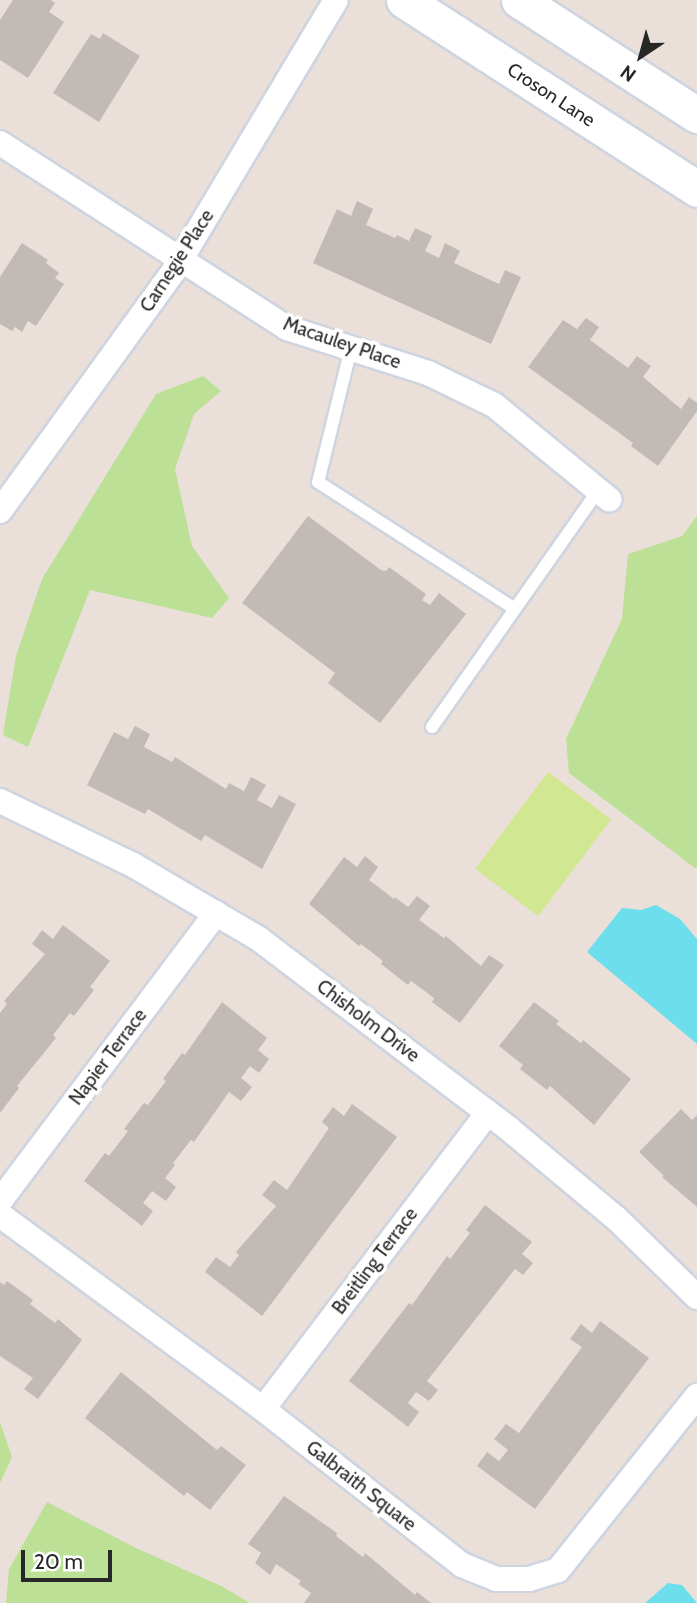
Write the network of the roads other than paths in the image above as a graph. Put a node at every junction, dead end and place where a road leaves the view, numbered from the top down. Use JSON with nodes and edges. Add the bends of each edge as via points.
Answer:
{"nodes":[{"id":1,"x":336,"y":0,"type":"edge"},
{"id":2,"x":404,"y":0,"type":"edge"},
{"id":3,"x":519,"y":0,"type":"edge"},
{"id":4,"x":697,"y":115,"type":"edge"},
{"id":5,"x":0,"y":143,"type":"edge"},
{"id":6,"x":697,"y":189,"type":"edge"},
{"id":7,"x":181,"y":259,"type":"junction"},
{"id":8,"x":351,"y":348,"type":"junction"},
{"id":9,"x":604,"y":495,"type":"joint"},
{"id":10,"x":0,"y":511,"type":"edge"},
{"id":11,"x":515,"y":609,"type":"junction"},
{"id":12,"x":432,"y":727,"type":"dead end"},
{"id":13,"x":0,"y":801,"type":"edge"},
{"id":14,"x":216,"y":913,"type":"junction"},
{"id":15,"x":488,"y":1113,"type":"junction"},
{"id":16,"x":0,"y":1201,"type":"edge"},
{"id":17,"x":0,"y":1215,"type":"edge"},
{"id":18,"x":697,"y":1297,"type":"edge"},
{"id":19,"x":697,"y":1396,"type":"edge"},
{"id":20,"x":263,"y":1409,"type":"junction"}],
"edges":[{"from":1,"to":7,"type":"street","name":"Carnegie Place"},
{"from":2,"to":6,"type":"main road","name":"Croson Lane"},
{"from":3,"to":4,"type":"main road"},
{"from":5,"to":7,"type":"street","name":"Macauley Place"},
{"from":7,"to":8,"type":"street","name":"Macauley Place","via":[[287,328]]},
{"from":7,"to":10,"type":"street","name":"Carnegie Place"},
{"from":8,"to":9,"type":"street","name":"Macauley Place","via":[[428,373],[494,405]]},
{"from":8,"to":11,"type":"lane","via":[[318,482]]},
{"from":9,"to":11,"type":"lane"},
{"from":11,"to":12,"type":"lane"},
{"from":13,"to":14,"type":"street","name":"Chisholm Drive","via":[[133,865]]},
{"from":14,"to":15,"type":"street","name":"Chisholm Drive","via":[[259,939]]},
{"from":14,"to":16,"type":"street","name":"Napier Terrace"},
{"from":15,"to":18,"type":"street","name":"Chisholm Drive","via":[[616,1218]]},
{"from":15,"to":20,"type":"street","name":"Breitling Terrace"},
{"from":17,"to":20,"type":"street","name":"Galbraith Square"},
{"from":19,"to":20,"type":"street","name":"Galbraith Square","via":[[558,1570],[529,1579],[496,1579],[461,1565]]}]}
